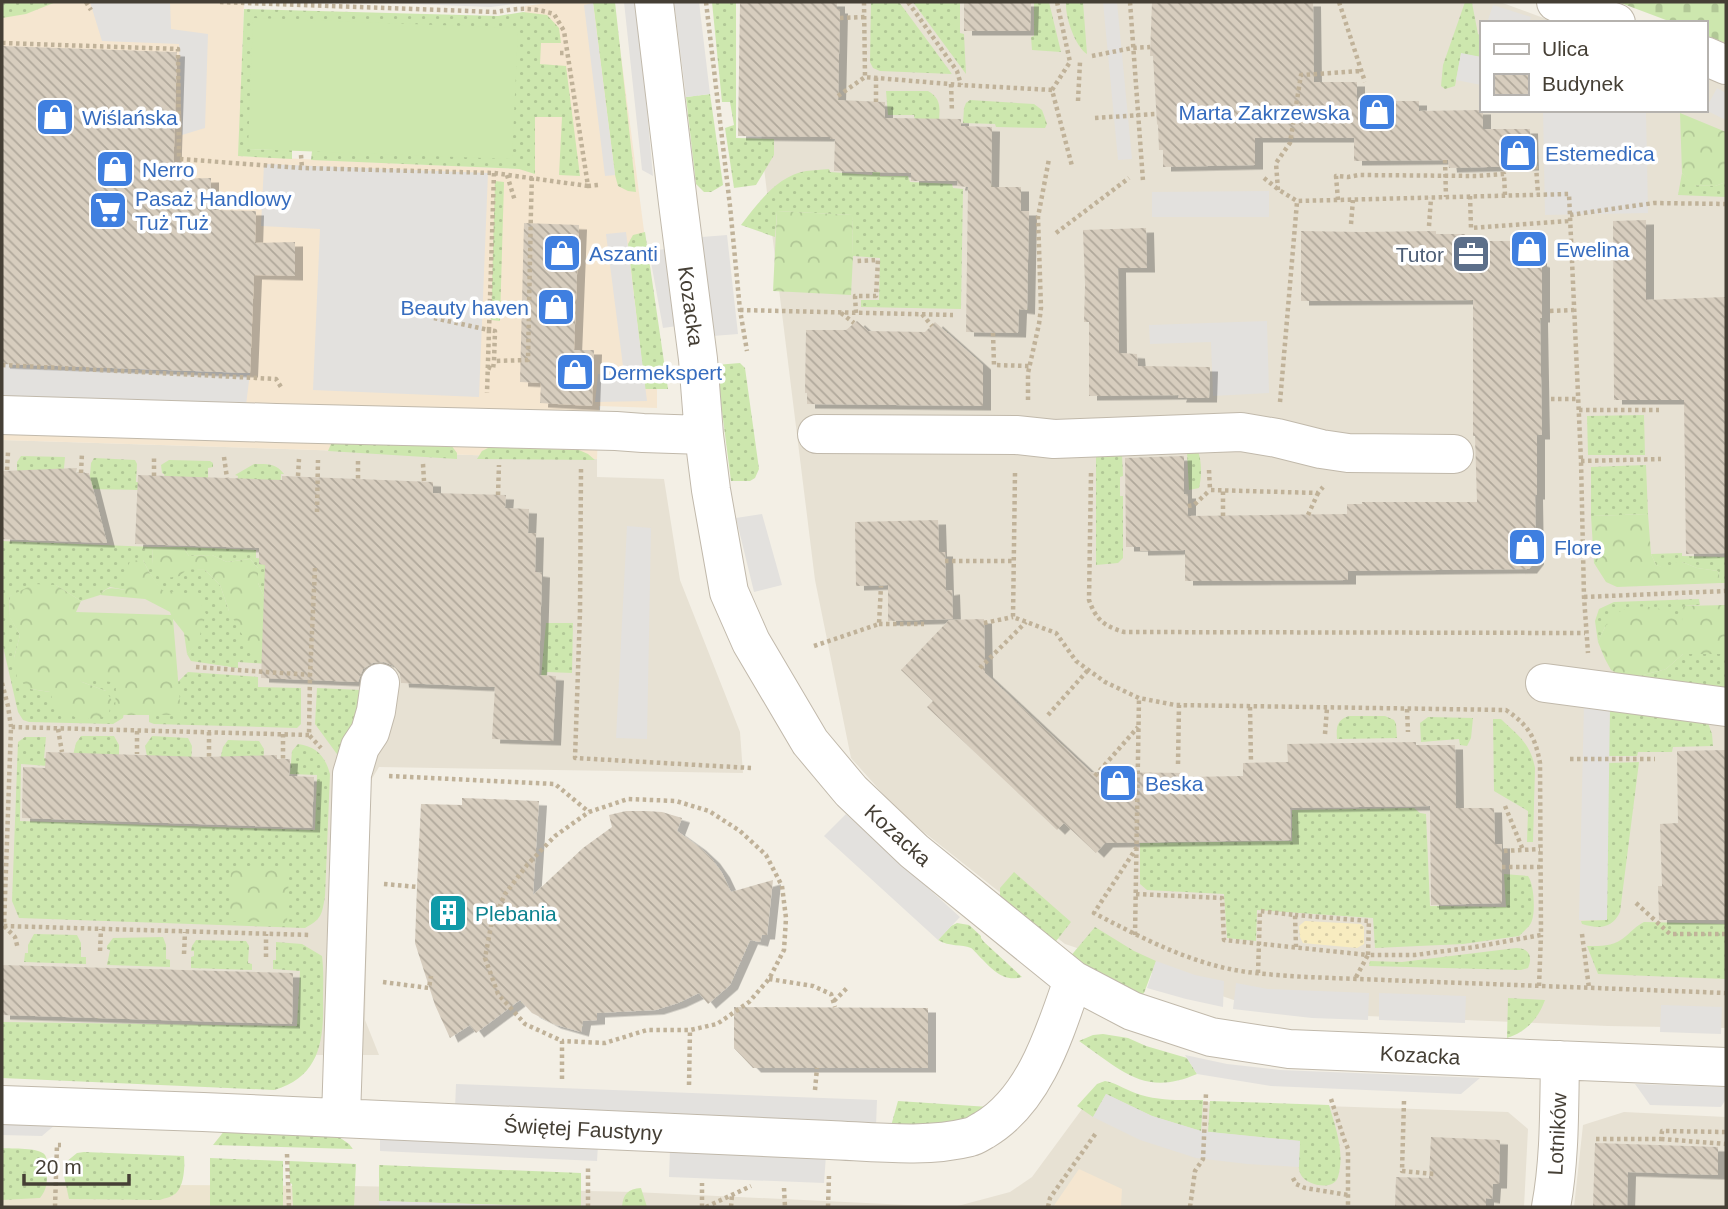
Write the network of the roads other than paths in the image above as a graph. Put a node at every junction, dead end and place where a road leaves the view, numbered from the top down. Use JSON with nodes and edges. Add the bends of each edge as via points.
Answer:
{"nodes":[{"id":1,"x":654,"y":2,"type":"edge"},
{"id":2,"x":1556,"y":2,"type":"edge"},
{"id":3,"x":1610,"y":21,"type":"edge"},
{"id":4,"x":1707,"y":57,"type":"edge"},
{"id":5,"x":1726,"y":65,"type":"edge"},
{"id":6,"x":2,"y":415,"type":"edge"},
{"id":7,"x":817,"y":434,"type":"dead end"},
{"id":8,"x":704,"y":435,"type":"junction"},
{"id":9,"x":1454,"y":454,"type":"dead end"},
{"id":10,"x":380,"y":683,"type":"dead end"},
{"id":11,"x":1545,"y":683,"type":"dead end"},
{"id":12,"x":1726,"y":707,"type":"edge"},
{"id":13,"x":1073,"y":980,"type":"junction"},
{"id":14,"x":1560,"y":1060,"type":"junction"},
{"id":15,"x":1726,"y":1067,"type":"edge"},
{"id":16,"x":2,"y":1105,"type":"edge"},
{"id":17,"x":341,"y":1118,"type":"junction"},
{"id":18,"x":1551,"y":1207,"type":"edge"}],
"edges":[{"from":1,"to":8,"type":"street","name":"Kozacka"},
{"from":2,"to":3,"type":"street"},
{"from":4,"to":5,"type":"street"},
{"from":6,"to":8,"type":"street"},
{"from":7,"to":9,"type":"street","via":[[1054,439],[1241,432],[1348,453]]},
{"from":8,"to":13,"type":"street","name":"Kozacka","via":[[729,592],[751,642],[810,742],[850,791],[914,851]]},
{"from":10,"to":17,"type":"street","via":[[370,732],[352,774]]},
{"from":11,"to":12,"type":"street"},
{"from":13,"to":14,"type":"street","name":"Kozacka","via":[[1132,1011],[1211,1037],[1261,1046]]},
{"from":13,"to":17,"type":"street","name":"Świętej Faustyny","via":[[1053,1038],[1026,1090],[1008,1112],[973,1136],[925,1143],[871,1142]]},
{"from":14,"to":15,"type":"street","name":"Kozacka"},
{"from":14,"to":18,"type":"street","name":"Lotników","via":[[1559,1136]]},
{"from":16,"to":17,"type":"street","name":"Świętej Faustyny"}]}
